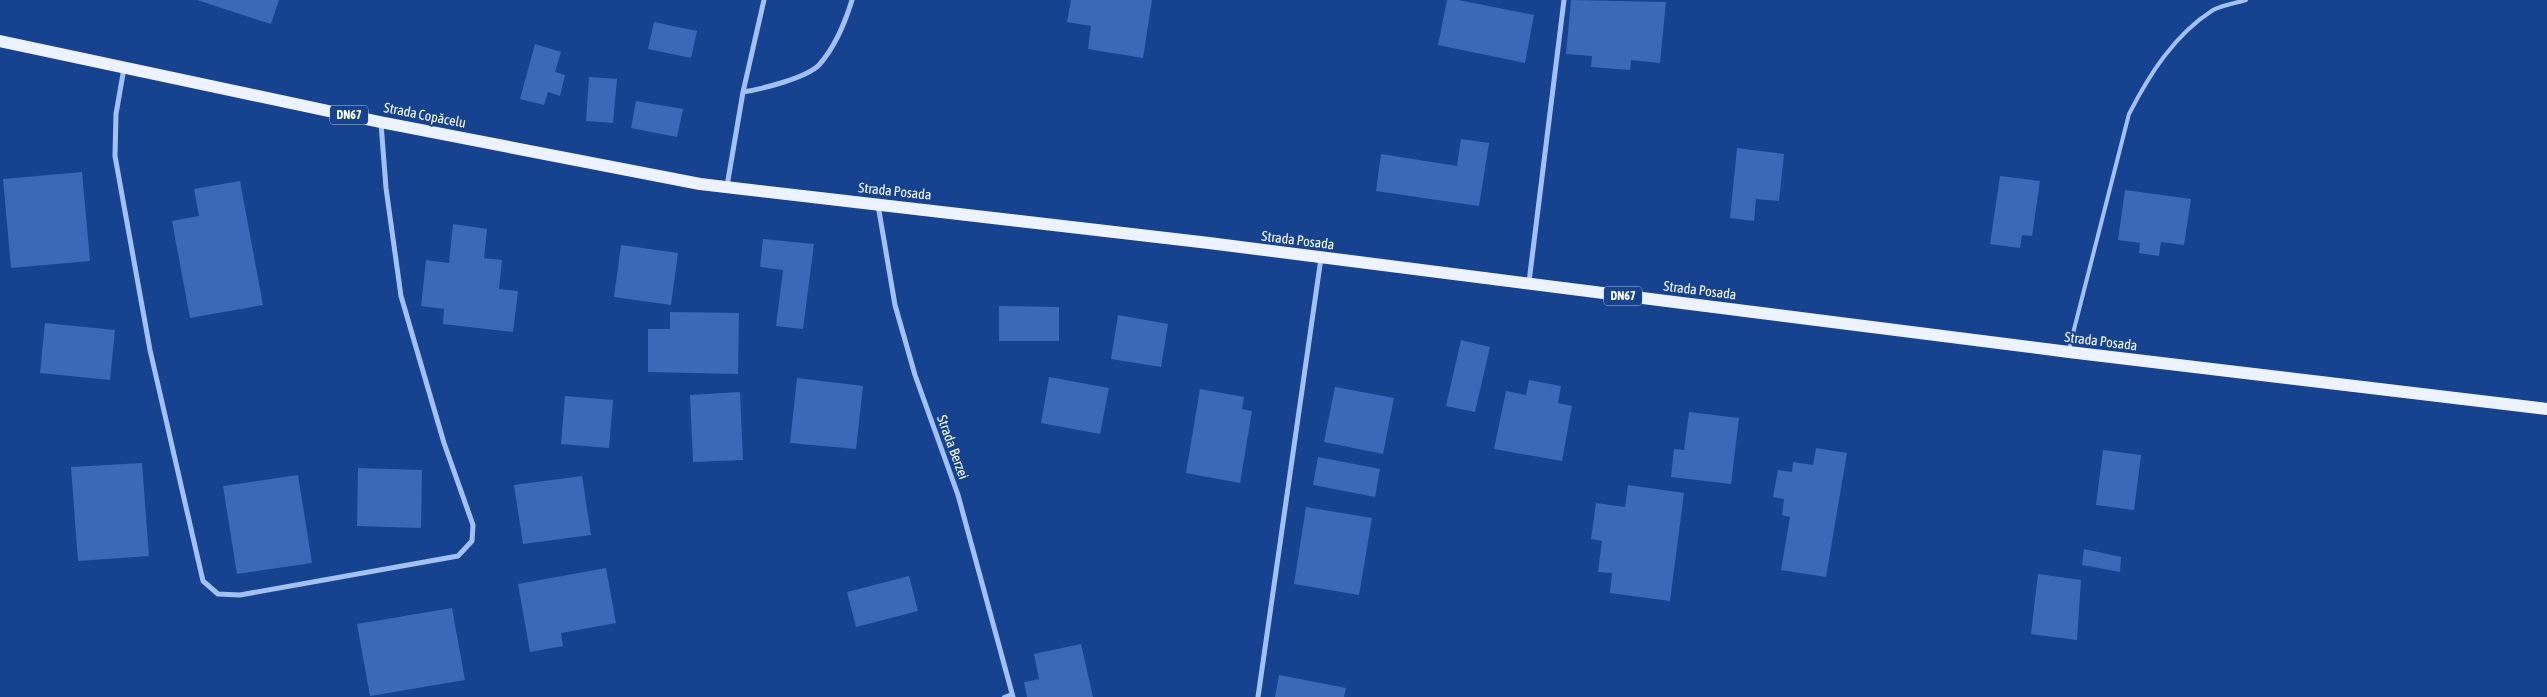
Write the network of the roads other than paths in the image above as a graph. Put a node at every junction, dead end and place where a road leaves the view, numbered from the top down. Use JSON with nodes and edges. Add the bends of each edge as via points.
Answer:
{"nodes":[{"id":1,"x":764,"y":0,"type":"edge"},
{"id":2,"x":852,"y":0,"type":"edge"},
{"id":3,"x":1564,"y":0,"type":"edge"},
{"id":4,"x":2246,"y":0,"type":"edge"},
{"id":5,"x":0,"y":41,"type":"edge"},
{"id":6,"x":124,"y":68,"type":"junction"},
{"id":7,"x":744,"y":92,"type":"junction"},
{"id":8,"x":380,"y":122,"type":"junction"},
{"id":9,"x":700,"y":184,"type":"joint"},
{"id":10,"x":727,"y":187,"type":"junction"},
{"id":11,"x":878,"y":205,"type":"junction"},
{"id":12,"x":1321,"y":258,"type":"junction"},
{"id":13,"x":1529,"y":284,"type":"junction"},
{"id":14,"x":2069,"y":352,"type":"junction"},
{"id":15,"x":2547,"y":410,"type":"edge"},
{"id":16,"x":1012,"y":695,"type":"edge"},
{"id":17,"x":1004,"y":697,"type":"edge"},
{"id":18,"x":1258,"y":697,"type":"edge"}],
"edges":[{"from":1,"to":7,"type":"street"},
{"from":2,"to":7,"type":"street","via":[[836,42],[818,66],[774,86]]},
{"from":3,"to":13,"type":"street"},
{"from":4,"to":14,"type":"lane","via":[[2214,9],[2174,43],[2145,83],[2129,114]]},
{"from":5,"to":6,"type":"main road","name":"Strada Copăcelu","number":"DN67"},
{"from":6,"to":8,"type":"main road","name":"Strada Copăcelu","number":"DN67"},
{"from":6,"to":8,"type":"street","via":[[116,114],[115,156],[150,350],[203,580],[218,594],[240,595],[458,556],[472,541],[473,525],[444,443],[401,296]]},
{"from":7,"to":10,"type":"street"},
{"from":8,"to":9,"type":"main road","name":"Strada Copăcelu","number":"DN67"},
{"from":9,"to":10,"type":"main road","name":"Strada Posada","number":"DN67"},
{"from":10,"to":11,"type":"main road","name":"Strada Posada","number":"DN67"},
{"from":11,"to":12,"type":"main road","name":"Strada Posada","number":"DN67"},
{"from":11,"to":16,"type":"street","name":"Strada Berzei","via":[[895,305],[915,375],[958,495]]},
{"from":12,"to":13,"type":"main road","name":"Strada Posada","number":"DN67"},
{"from":12,"to":18,"type":"street"},
{"from":13,"to":14,"type":"main road","name":"Strada Posada","number":"DN67"},
{"from":14,"to":15,"type":"main road","name":"Strada Posada","number":"DN67"},
{"from":16,"to":17,"type":"lane"}]}
